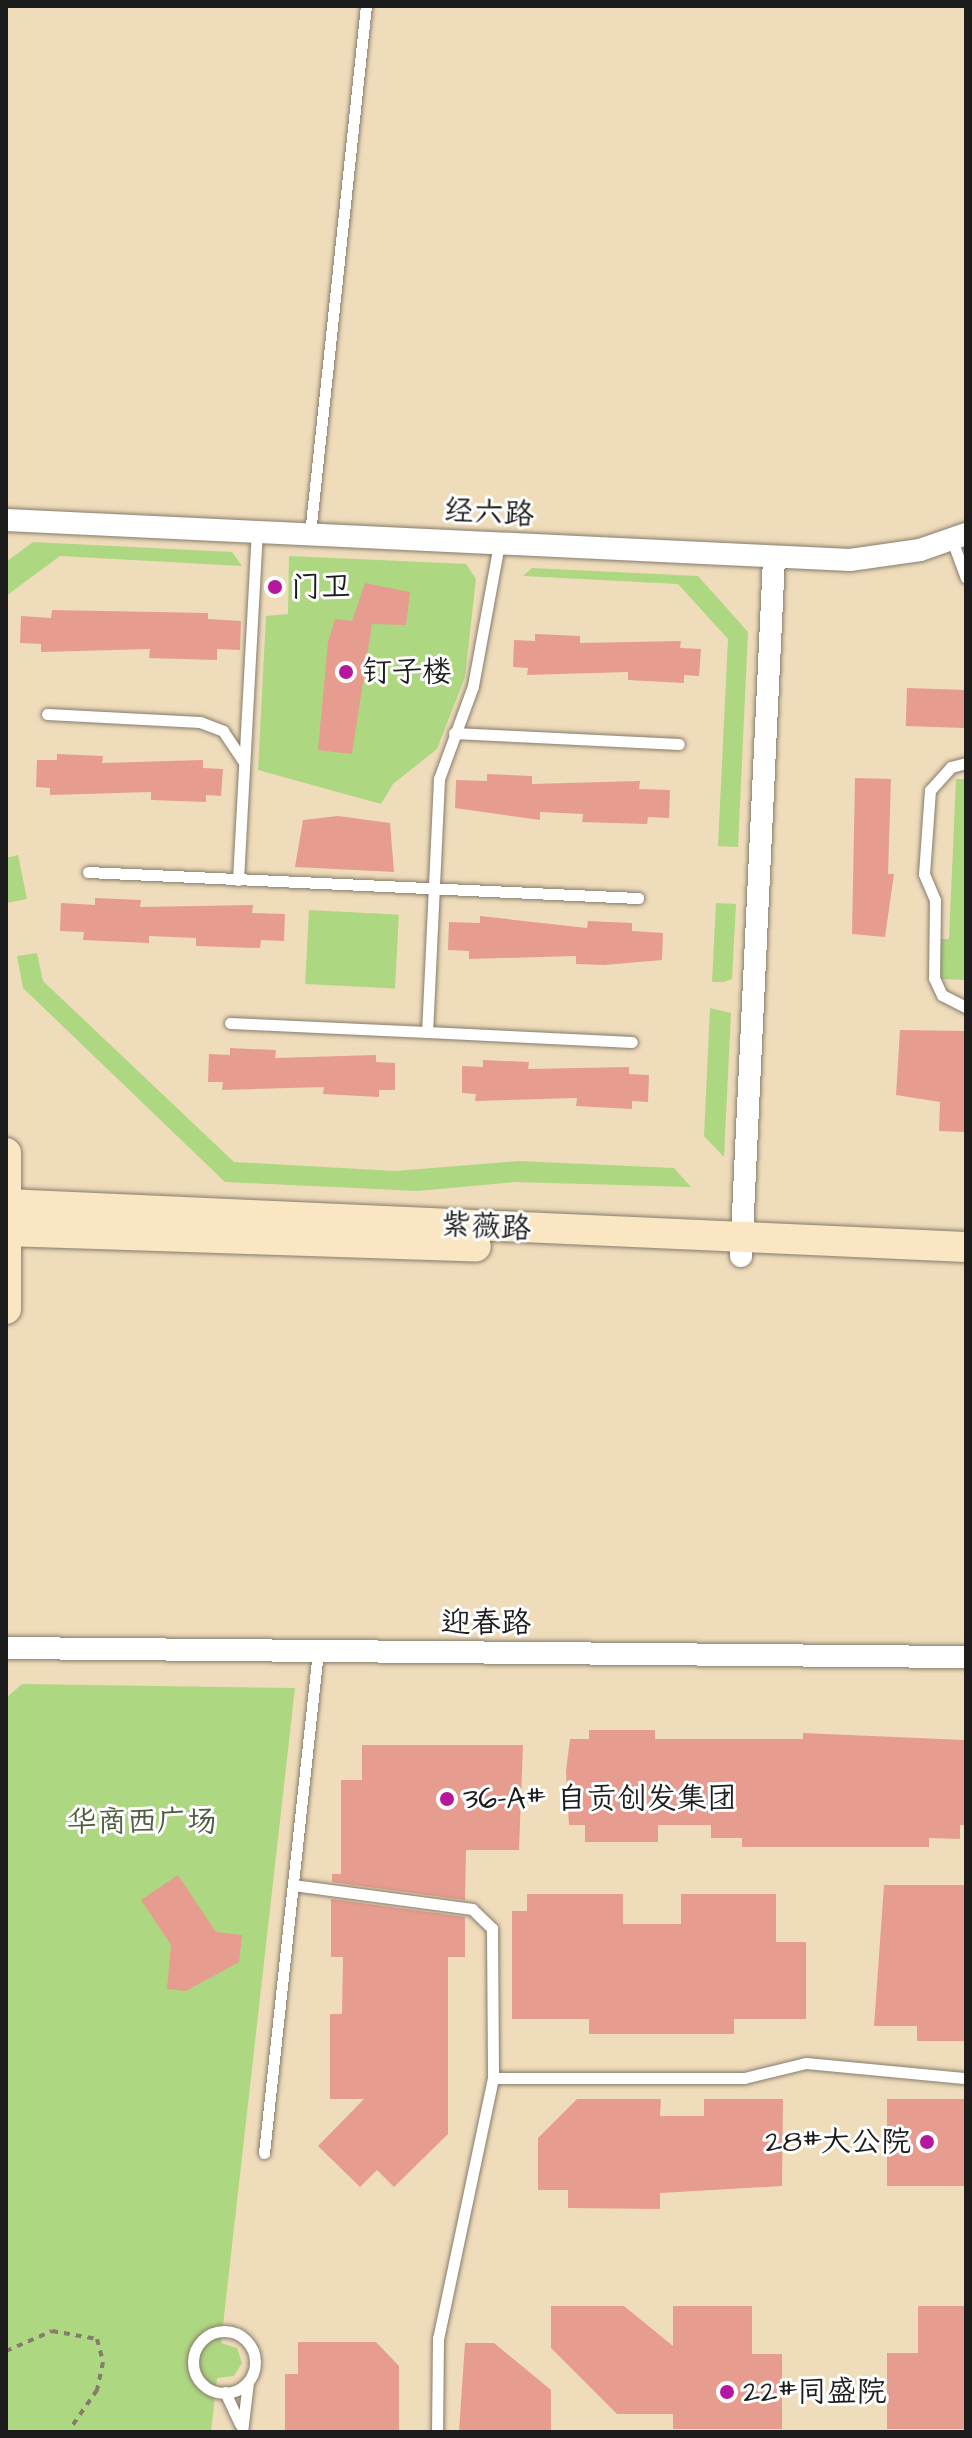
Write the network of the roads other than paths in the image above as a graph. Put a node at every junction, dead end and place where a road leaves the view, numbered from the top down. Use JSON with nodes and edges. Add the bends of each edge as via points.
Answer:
{"nodes":[{"id":1,"x":366,"y":6,"type":"edge"},
{"id":2,"x":6,"y":520,"type":"edge"},
{"id":3,"x":257,"y":531,"type":"junction"},
{"id":4,"x":310,"y":534,"type":"junction"},
{"id":5,"x":959,"y":537,"type":"edge"},
{"id":6,"x":499,"y":544,"type":"junction"},
{"id":7,"x":774,"y":558,"type":"junction"},
{"id":8,"x":966,"y":578,"type":"edge"},
{"id":9,"x":47,"y":714,"type":"dead end"},
{"id":10,"x":454,"y":733,"type":"junction"},
{"id":11,"x":679,"y":744,"type":"dead end"},
{"id":12,"x":966,"y":763,"type":"edge"},
{"id":13,"x":244,"y":765,"type":"junction"},
{"id":14,"x":88,"y":872,"type":"dead end"},
{"id":15,"x":238,"y":880,"type":"junction"},
{"id":16,"x":434,"y":889,"type":"junction"},
{"id":17,"x":638,"y":898,"type":"dead end"},
{"id":18,"x":966,"y":1007,"type":"edge"},
{"id":19,"x":230,"y":1023,"type":"dead end"},
{"id":20,"x":427,"y":1032,"type":"junction"},
{"id":21,"x":632,"y":1042,"type":"dead end"},
{"id":22,"x":6,"y":1153,"type":"edge"},
{"id":23,"x":8,"y":1217,"type":"edge"},
{"id":24,"x":742,"y":1246,"type":"junction"},
{"id":25,"x":966,"y":1247,"type":"edge"},
{"id":26,"x":966,"y":1268,"type":"edge"},
{"id":27,"x":6,"y":1309,"type":"edge"},
{"id":28,"x":6,"y":1648,"type":"edge"},
{"id":29,"x":318,"y":1651,"type":"junction"},
{"id":30,"x":966,"y":1657,"type":"edge"},
{"id":31,"x":293,"y":1885,"type":"junction"},
{"id":32,"x":493,"y":2078,"type":"junction"},
{"id":33,"x":966,"y":2078,"type":"edge"},
{"id":34,"x":264,"y":2153,"type":"dead end"},
{"id":35,"x":248,"y":2382,"type":"junction"},
{"id":36,"x":225,"y":2392,"type":"junction"},
{"id":37,"x":242,"y":2432,"type":"edge"},
{"id":38,"x":437,"y":2432,"type":"edge"}],
"edges":[{"from":1,"to":4,"type":"lane"},
{"from":2,"to":3,"type":"street","name":"经六路"},
{"from":3,"to":4,"type":"street","name":"经六路"},
{"from":3,"to":13,"type":"lane"},
{"from":4,"to":6,"type":"street","name":"经六路"},
{"from":5,"to":7,"type":"street","name":"经六路","via":[[880,558]]},
{"from":5,"to":8,"type":"lane"},
{"from":6,"to":7,"type":"street","name":"经六路"},
{"from":6,"to":10,"type":"lane","via":[[476,674]]},
{"from":7,"to":24,"type":"street"},
{"from":9,"to":13,"type":"lane","via":[[213,725],[233,740]]},
{"from":10,"to":11,"type":"lane"},
{"from":10,"to":16,"type":"lane","via":[[439,779]]},
{"from":12,"to":18,"type":"lane","via":[[951,767],[930,790],[924,874],[935,900],[934,978],[942,995]]},
{"from":13,"to":15,"type":"lane"},
{"from":14,"to":15,"type":"lane"},
{"from":15,"to":16,"type":"lane"},
{"from":16,"to":17,"type":"lane"},
{"from":16,"to":20,"type":"lane"},
{"from":19,"to":20,"type":"lane"},
{"from":20,"to":21,"type":"lane"},
{"from":22,"to":23,"type":"main road"},
{"from":23,"to":24,"type":"main road","name":"紫薇路"},
{"from":23,"to":27,"type":"main road"},
{"from":24,"to":25,"type":"main road","name":"紫薇路"},
{"from":24,"to":26,"type":"main road","name":"紫薇路"},
{"from":28,"to":29,"type":"street","name":"迎春路"},
{"from":29,"to":30,"type":"street","name":"迎春路"},
{"from":29,"to":31,"type":"lane"},
{"from":31,"to":32,"type":"lane","via":[[462,1907],[484,1917],[493,1939]]},
{"from":31,"to":34,"type":"lane"},
{"from":32,"to":33,"type":"lane","via":[[744,2078],[806,2063]]},
{"from":32,"to":38,"type":"lane","via":[[438,2338]]},
{"from":35,"to":36,"type":"lane"},
{"from":35,"to":36,"type":"lane","via":[[255,2365],[250,2344],[233,2332],[212,2334],[196,2348],[194,2369],[206,2386]]},
{"from":35,"to":37,"type":"lane"},
{"from":36,"to":37,"type":"lane"}]}
